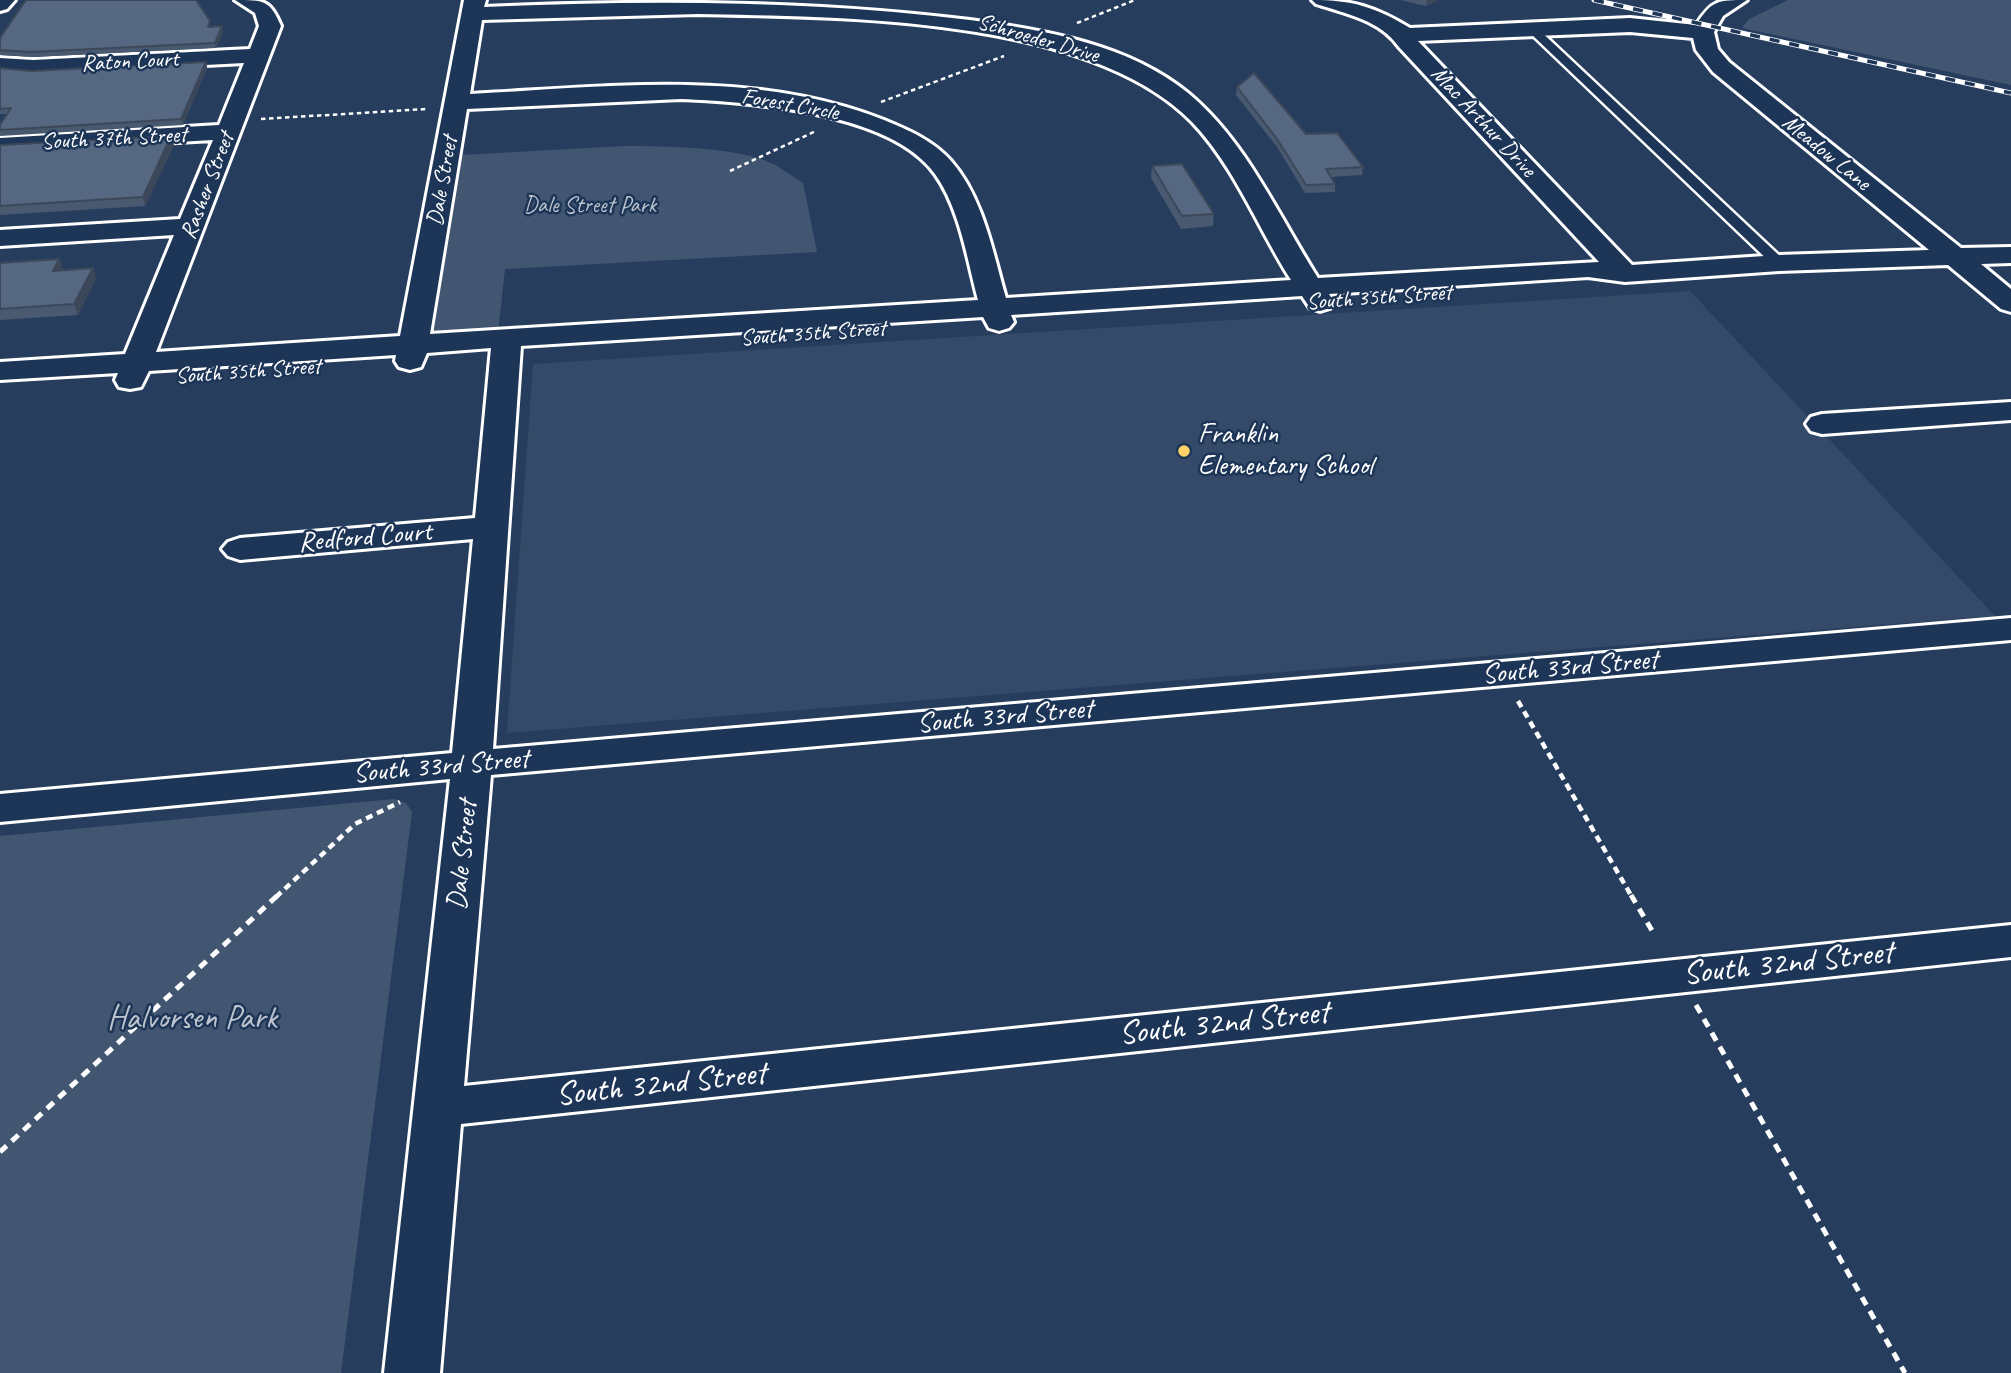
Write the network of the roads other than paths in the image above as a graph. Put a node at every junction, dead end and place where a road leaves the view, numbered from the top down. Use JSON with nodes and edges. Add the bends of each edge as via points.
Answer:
{"nodes":[{"id":1,"x":4,"y":0,"type":"edge"},
{"id":2,"x":246,"y":0,"type":"edge"},
{"id":3,"x":1323,"y":0,"type":"edge"},
{"id":4,"x":1700,"y":0,"type":"edge"},
{"id":5,"x":1731,"y":3,"type":"edge"},
{"id":6,"x":0,"y":5,"type":"edge"},
{"id":7,"x":474,"y":7,"type":"edge"},
{"id":8,"x":1532,"y":29,"type":"junction"},
{"id":9,"x":1703,"y":32,"type":"junction"},
{"id":10,"x":1406,"y":35,"type":"junction"},
{"id":11,"x":260,"y":55,"type":"junction"},
{"id":12,"x":0,"y":65,"type":"edge"},
{"id":13,"x":457,"y":102,"type":"junction"},
{"id":14,"x":228,"y":132,"type":"junction"},
{"id":15,"x":0,"y":145,"type":"edge"},
{"id":16,"x":192,"y":226,"type":"junction"},
{"id":17,"x":0,"y":238,"type":"edge"},
{"id":18,"x":2011,"y":255,"type":"edge"},
{"id":19,"x":1953,"y":256,"type":"junction"},
{"id":20,"x":1779,"y":263,"type":"junction"},
{"id":21,"x":1625,"y":274,"type":"junction"},
{"id":22,"x":1314,"y":294,"type":"junction"},
{"id":23,"x":2011,"y":303,"type":"edge"},
{"id":24,"x":996,"y":314,"type":"junction"},
{"id":25,"x":506,"y":346,"type":"junction"},
{"id":26,"x":412,"y":352,"type":"junction"},
{"id":27,"x":0,"y":371,"type":"edge"},
{"id":28,"x":135,"y":371,"type":"junction"},
{"id":29,"x":0,"y":388,"type":"edge"},
{"id":30,"x":2011,"y":411,"type":"edge"},
{"id":31,"x":1822,"y":424,"type":"dead end"},
{"id":32,"x":490,"y":527,"type":"junction"},
{"id":33,"x":240,"y":549,"type":"dead end"},
{"id":34,"x":2011,"y":629,"type":"edge"},
{"id":35,"x":471,"y":764,"type":"junction"},
{"id":36,"x":0,"y":808,"type":"edge"},
{"id":37,"x":2011,"y":941,"type":"edge"},
{"id":38,"x":438,"y":1108,"type":"junction"},
{"id":39,"x":412,"y":1373,"type":"edge"}],
"edges":[{"from":1,"to":6,"type":"street"},
{"from":2,"to":11,"type":"street","name":"Rasher Street","via":[[264,10],[270,26]]},
{"from":3,"to":10,"type":"street","name":"Mac Arthur Drive","via":[[1373,15]]},
{"from":4,"to":5,"type":"street"},
{"from":5,"to":9,"type":"street","via":[[1715,12]]},
{"from":7,"to":13,"type":"street","name":"Dale Street"},
{"from":7,"to":22,"type":"street","name":"Schroeder Drive","via":[[788,2],[924,12],[1046,37],[1143,75],[1180,98],[1219,137]]},
{"from":8,"to":9,"type":"street","via":[[1650,25]]},
{"from":8,"to":10,"type":"street"},
{"from":8,"to":20,"type":"lane"},
{"from":9,"to":19,"type":"street","name":"Meadow Lane","via":[[1707,50],[1721,67]]},
{"from":10,"to":21,"type":"street","name":"Mac Arthur Drive","via":[[1407,42]]},
{"from":11,"to":12,"type":"street","name":"Raton Court"},
{"from":11,"to":14,"type":"street","name":"Rasher Street"},
{"from":13,"to":24,"type":"street","name":"Forest Circle","via":[[692,92],[813,105],[873,122],[919,146],[947,172],[962,202]]},
{"from":13,"to":26,"type":"street","name":"Dale Street"},
{"from":14,"to":15,"type":"street","name":"South 37th Street"},
{"from":14,"to":16,"type":"street","name":"Rasher Street"},
{"from":16,"to":17,"type":"street"},
{"from":16,"to":28,"type":"street","name":"Rasher Street"},
{"from":18,"to":19,"type":"street","name":"South 35th Street"},
{"from":19,"to":20,"type":"street","name":"South 35th Street"},
{"from":19,"to":23,"type":"street","name":"Meadow Lane"},
{"from":20,"to":21,"type":"street","name":"South 35th Street"},
{"from":21,"to":22,"type":"street","name":"South 35th Street","via":[[1600,284]]},
{"from":22,"to":24,"type":"street","name":"South 35th Street"},
{"from":24,"to":25,"type":"street","name":"South 35th Street"},
{"from":25,"to":26,"type":"street","name":"South 35th Street"},
{"from":25,"to":32,"type":"street","name":"Dale Street"},
{"from":26,"to":28,"type":"street","name":"South 35th Street"},
{"from":27,"to":28,"type":"street","name":"South 35th Street"},
{"from":28,"to":29,"type":"street","name":"South 35th Street"},
{"from":30,"to":31,"type":"street"},
{"from":32,"to":33,"type":"street","name":"Redford Court"},
{"from":32,"to":35,"type":"street","name":"Dale Street"},
{"from":34,"to":35,"type":"street","name":"South 33rd Street"},
{"from":35,"to":36,"type":"street","name":"South 33rd Street"},
{"from":35,"to":38,"type":"street","name":"Dale Street"},
{"from":37,"to":38,"type":"street","name":"South 32nd Street"},
{"from":38,"to":39,"type":"street","name":"Dale Street"}]}
